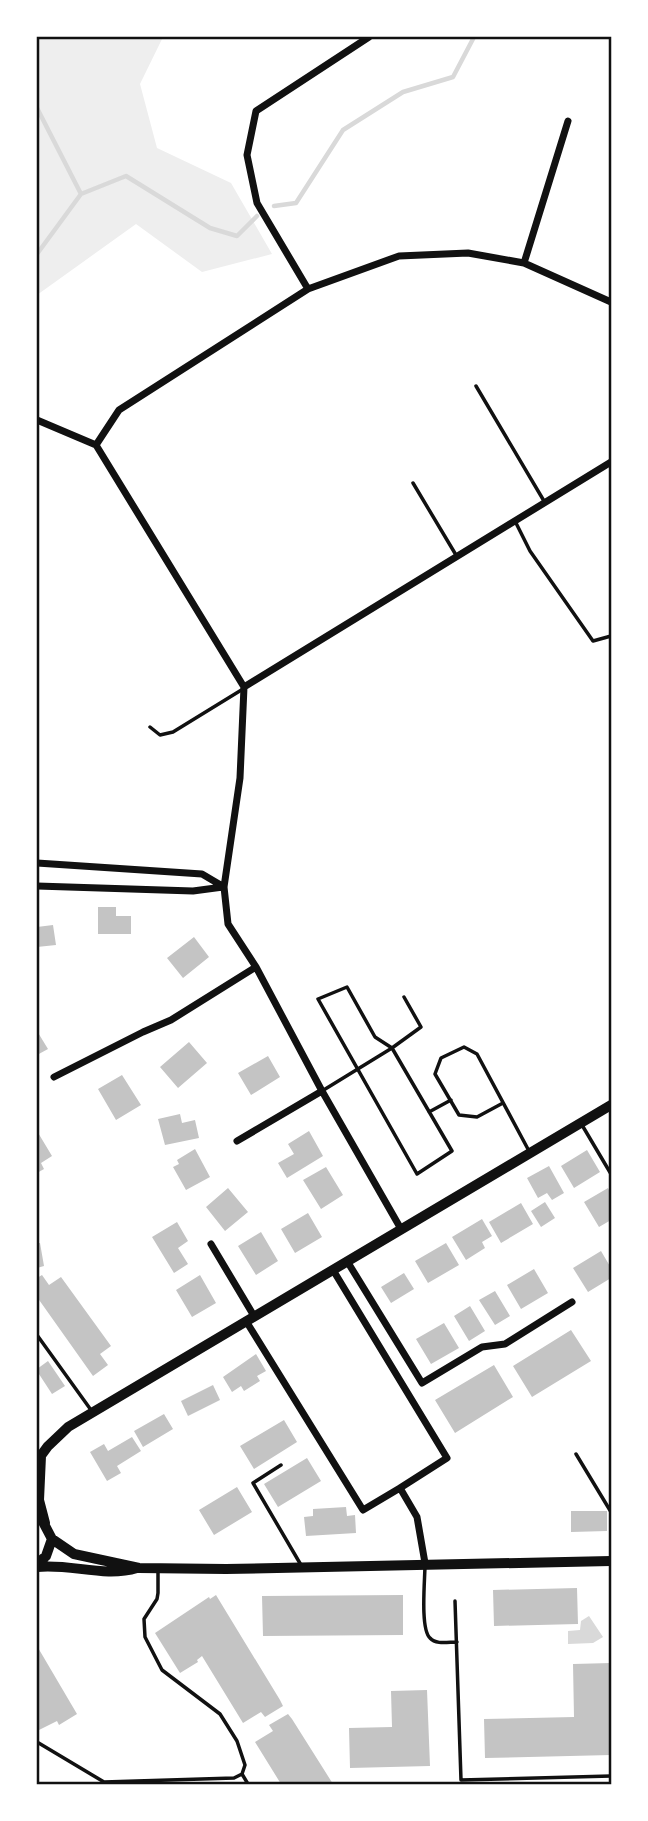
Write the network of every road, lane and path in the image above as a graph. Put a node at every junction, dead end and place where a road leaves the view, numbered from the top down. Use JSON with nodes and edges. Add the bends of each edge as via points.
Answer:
{"nodes":[{"id":1,"x":369,"y":37,"type":"edge"},
{"id":2,"x":568,"y":121,"type":"dead end"},
{"id":3,"x":524,"y":262,"type":"junction"},
{"id":4,"x":308,"y":289,"type":"junction"},
{"id":5,"x":611,"y":302,"type":"edge"},
{"id":6,"x":476,"y":386,"type":"dead end"},
{"id":7,"x":37,"y":420,"type":"edge"},
{"id":8,"x":96,"y":445,"type":"junction"},
{"id":9,"x":611,"y":463,"type":"edge"},
{"id":10,"x":413,"y":483,"type":"dead end"},
{"id":11,"x":545,"y":503,"type":"junction"},
{"id":12,"x":516,"y":521,"type":"junction"},
{"id":13,"x":457,"y":557,"type":"junction"},
{"id":14,"x":611,"y":636,"type":"edge"},
{"id":15,"x":244,"y":687,"type":"junction"},
{"id":16,"x":150,"y":727,"type":"dead end"},
{"id":17,"x":37,"y":863,"type":"edge"},
{"id":18,"x":37,"y":886,"type":"edge"},
{"id":19,"x":224,"y":887,"type":"junction"},
{"id":20,"x":256,"y":967,"type":"junction"},
{"id":21,"x":404,"y":997,"type":"dead end"},
{"id":22,"x":392,"y":1048,"type":"junction"},
{"id":23,"x":356,"y":1070,"type":"junction"},
{"id":24,"x":54,"y":1077,"type":"dead end"},
{"id":25,"x":322,"y":1091,"type":"junction"},
{"id":26,"x":451,"y":1100,"type":"junction"},
{"id":27,"x":503,"y":1103,"type":"junction"},
{"id":28,"x":611,"y":1105,"type":"edge"},
{"id":29,"x":429,"y":1112,"type":"junction"},
{"id":30,"x":581,"y":1123,"type":"junction"},
{"id":31,"x":237,"y":1141,"type":"dead end"},
{"id":32,"x":530,"y":1153,"type":"junction"},
{"id":33,"x":611,"y":1174,"type":"edge"},
{"id":34,"x":401,"y":1229,"type":"junction"},
{"id":35,"x":211,"y":1244,"type":"dead end"},
{"id":36,"x":347,"y":1261,"type":"junction"},
{"id":37,"x":333,"y":1270,"type":"junction"},
{"id":38,"x":572,"y":1302,"type":"dead end"},
{"id":39,"x":250,"y":1318,"type":"junction"},
{"id":40,"x":37,"y":1335,"type":"edge"},
{"id":41,"x":39,"y":1342,"type":"edge"},
{"id":42,"x":93,"y":1413,"type":"junction"},
{"id":43,"x":576,"y":1454,"type":"dead end"},
{"id":44,"x":39,"y":1459,"type":"edge"},
{"id":45,"x":281,"y":1465,"type":"dead end"},
{"id":46,"x":400,"y":1488,"type":"junction"},
{"id":47,"x":611,"y":1512,"type":"edge"},
{"id":48,"x":41,"y":1519,"type":"edge"},
{"id":49,"x":52,"y":1539,"type":"junction"},
{"id":50,"x":611,"y":1561,"type":"edge"},
{"id":51,"x":425,"y":1563,"type":"junction"},
{"id":52,"x":37,"y":1565,"type":"edge"},
{"id":53,"x":302,"y":1566,"type":"junction"},
{"id":54,"x":139,"y":1568,"type":"junction"},
{"id":55,"x":158,"y":1568,"type":"junction"},
{"id":56,"x":455,"y":1601,"type":"dead end"},
{"id":57,"x":457,"y":1642,"type":"junction"},
{"id":58,"x":37,"y":1742,"type":"edge"},
{"id":59,"x":242,"y":1774,"type":"junction"},
{"id":60,"x":611,"y":1776,"type":"edge"},
{"id":61,"x":128,"y":1783,"type":"edge"},
{"id":62,"x":248,"y":1784,"type":"edge"}],
"edges":[{"from":1,"to":4,"type":"street","via":[[256,111],[247,155],[257,203]]},
{"from":2,"to":3,"type":"street"},
{"from":3,"to":4,"type":"street","via":[[468,253],[399,256]]},
{"from":3,"to":5,"type":"street"},
{"from":4,"to":8,"type":"street","via":[[119,410]]},
{"from":6,"to":11,"type":"lane"},
{"from":7,"to":8,"type":"street"},
{"from":8,"to":15,"type":"street"},
{"from":9,"to":11,"type":"street"},
{"from":10,"to":13,"type":"lane"},
{"from":11,"to":12,"type":"street"},
{"from":12,"to":13,"type":"street"},
{"from":12,"to":14,"type":"lane","via":[[530,551],[593,641]]},
{"from":13,"to":15,"type":"street"},
{"from":15,"to":16,"type":"lane","via":[[173,732],[160,735]]},
{"from":15,"to":19,"type":"street","via":[[240,778]]},
{"from":17,"to":19,"type":"street","via":[[202,874]]},
{"from":18,"to":19,"type":"street","via":[[193,891]]},
{"from":19,"to":20,"type":"street","via":[[228,924]]},
{"from":20,"to":24,"type":"street","via":[[171,1020]]},
{"from":20,"to":25,"type":"street"},
{"from":21,"to":22,"type":"lane","via":[[421,1027]]},
{"from":22,"to":23,"type":"lane"},
{"from":22,"to":23,"type":"lane","via":[[375,1037],[347,987],[318,999]]},
{"from":22,"to":29,"type":"lane"},
{"from":23,"to":25,"type":"lane"},
{"from":23,"to":29,"type":"lane","via":[[417,1174],[452,1151]]},
{"from":25,"to":31,"type":"street"},
{"from":25,"to":34,"type":"street"},
{"from":26,"to":27,"type":"lane","via":[[459,1115],[477,1117]]},
{"from":26,"to":27,"type":"lane","via":[[435,1074],[440,1058],[464,1047],[477,1054]]},
{"from":26,"to":29,"type":"lane"},
{"from":27,"to":32,"type":"lane"},
{"from":28,"to":30,"type":"street"},
{"from":30,"to":32,"type":"street"},
{"from":30,"to":33,"type":"lane"},
{"from":32,"to":34,"type":"street"},
{"from":34,"to":36,"type":"street"},
{"from":35,"to":39,"type":"street"},
{"from":36,"to":37,"type":"street"},
{"from":36,"to":38,"type":"street","via":[[422,1383],[482,1348],[505,1344]]},
{"from":37,"to":39,"type":"street"},
{"from":37,"to":46,"type":"street","via":[[447,1458]]},
{"from":39,"to":42,"type":"street"},
{"from":39,"to":46,"type":"street","via":[[363,1510]]},
{"from":40,"to":41,"type":"lane"},
{"from":41,"to":42,"type":"lane"},
{"from":42,"to":44,"type":"street","via":[[59,1434]]},
{"from":43,"to":47,"type":"lane"},
{"from":44,"to":48,"type":"street"},
{"from":45,"to":53,"type":"lane","via":[[253,1483]]},
{"from":46,"to":51,"type":"street","via":[[417,1517]]},
{"from":48,"to":49,"type":"street"},
{"from":49,"to":52,"type":"street"},
{"from":49,"to":54,"type":"street","via":[[74,1554]]},
{"from":50,"to":51,"type":"street"},
{"from":51,"to":53,"type":"street"},
{"from":51,"to":57,"type":"lane","via":[[425,1629],[430,1639],[439,1643]]},
{"from":52,"to":54,"type":"street","via":[[124,1572]]},
{"from":53,"to":55,"type":"street"},
{"from":54,"to":55,"type":"street"},
{"from":55,"to":59,"type":"lane","via":[[158,1593],[144,1619],[145,1637],[162,1670],[220,1714],[237,1741],[245,1765]]},
{"from":56,"to":57,"type":"lane"},
{"from":57,"to":60,"type":"lane","via":[[461,1780]]},
{"from":58,"to":61,"type":"lane","via":[[104,1782]]},
{"from":59,"to":61,"type":"lane"},
{"from":59,"to":62,"type":"lane"}]}
